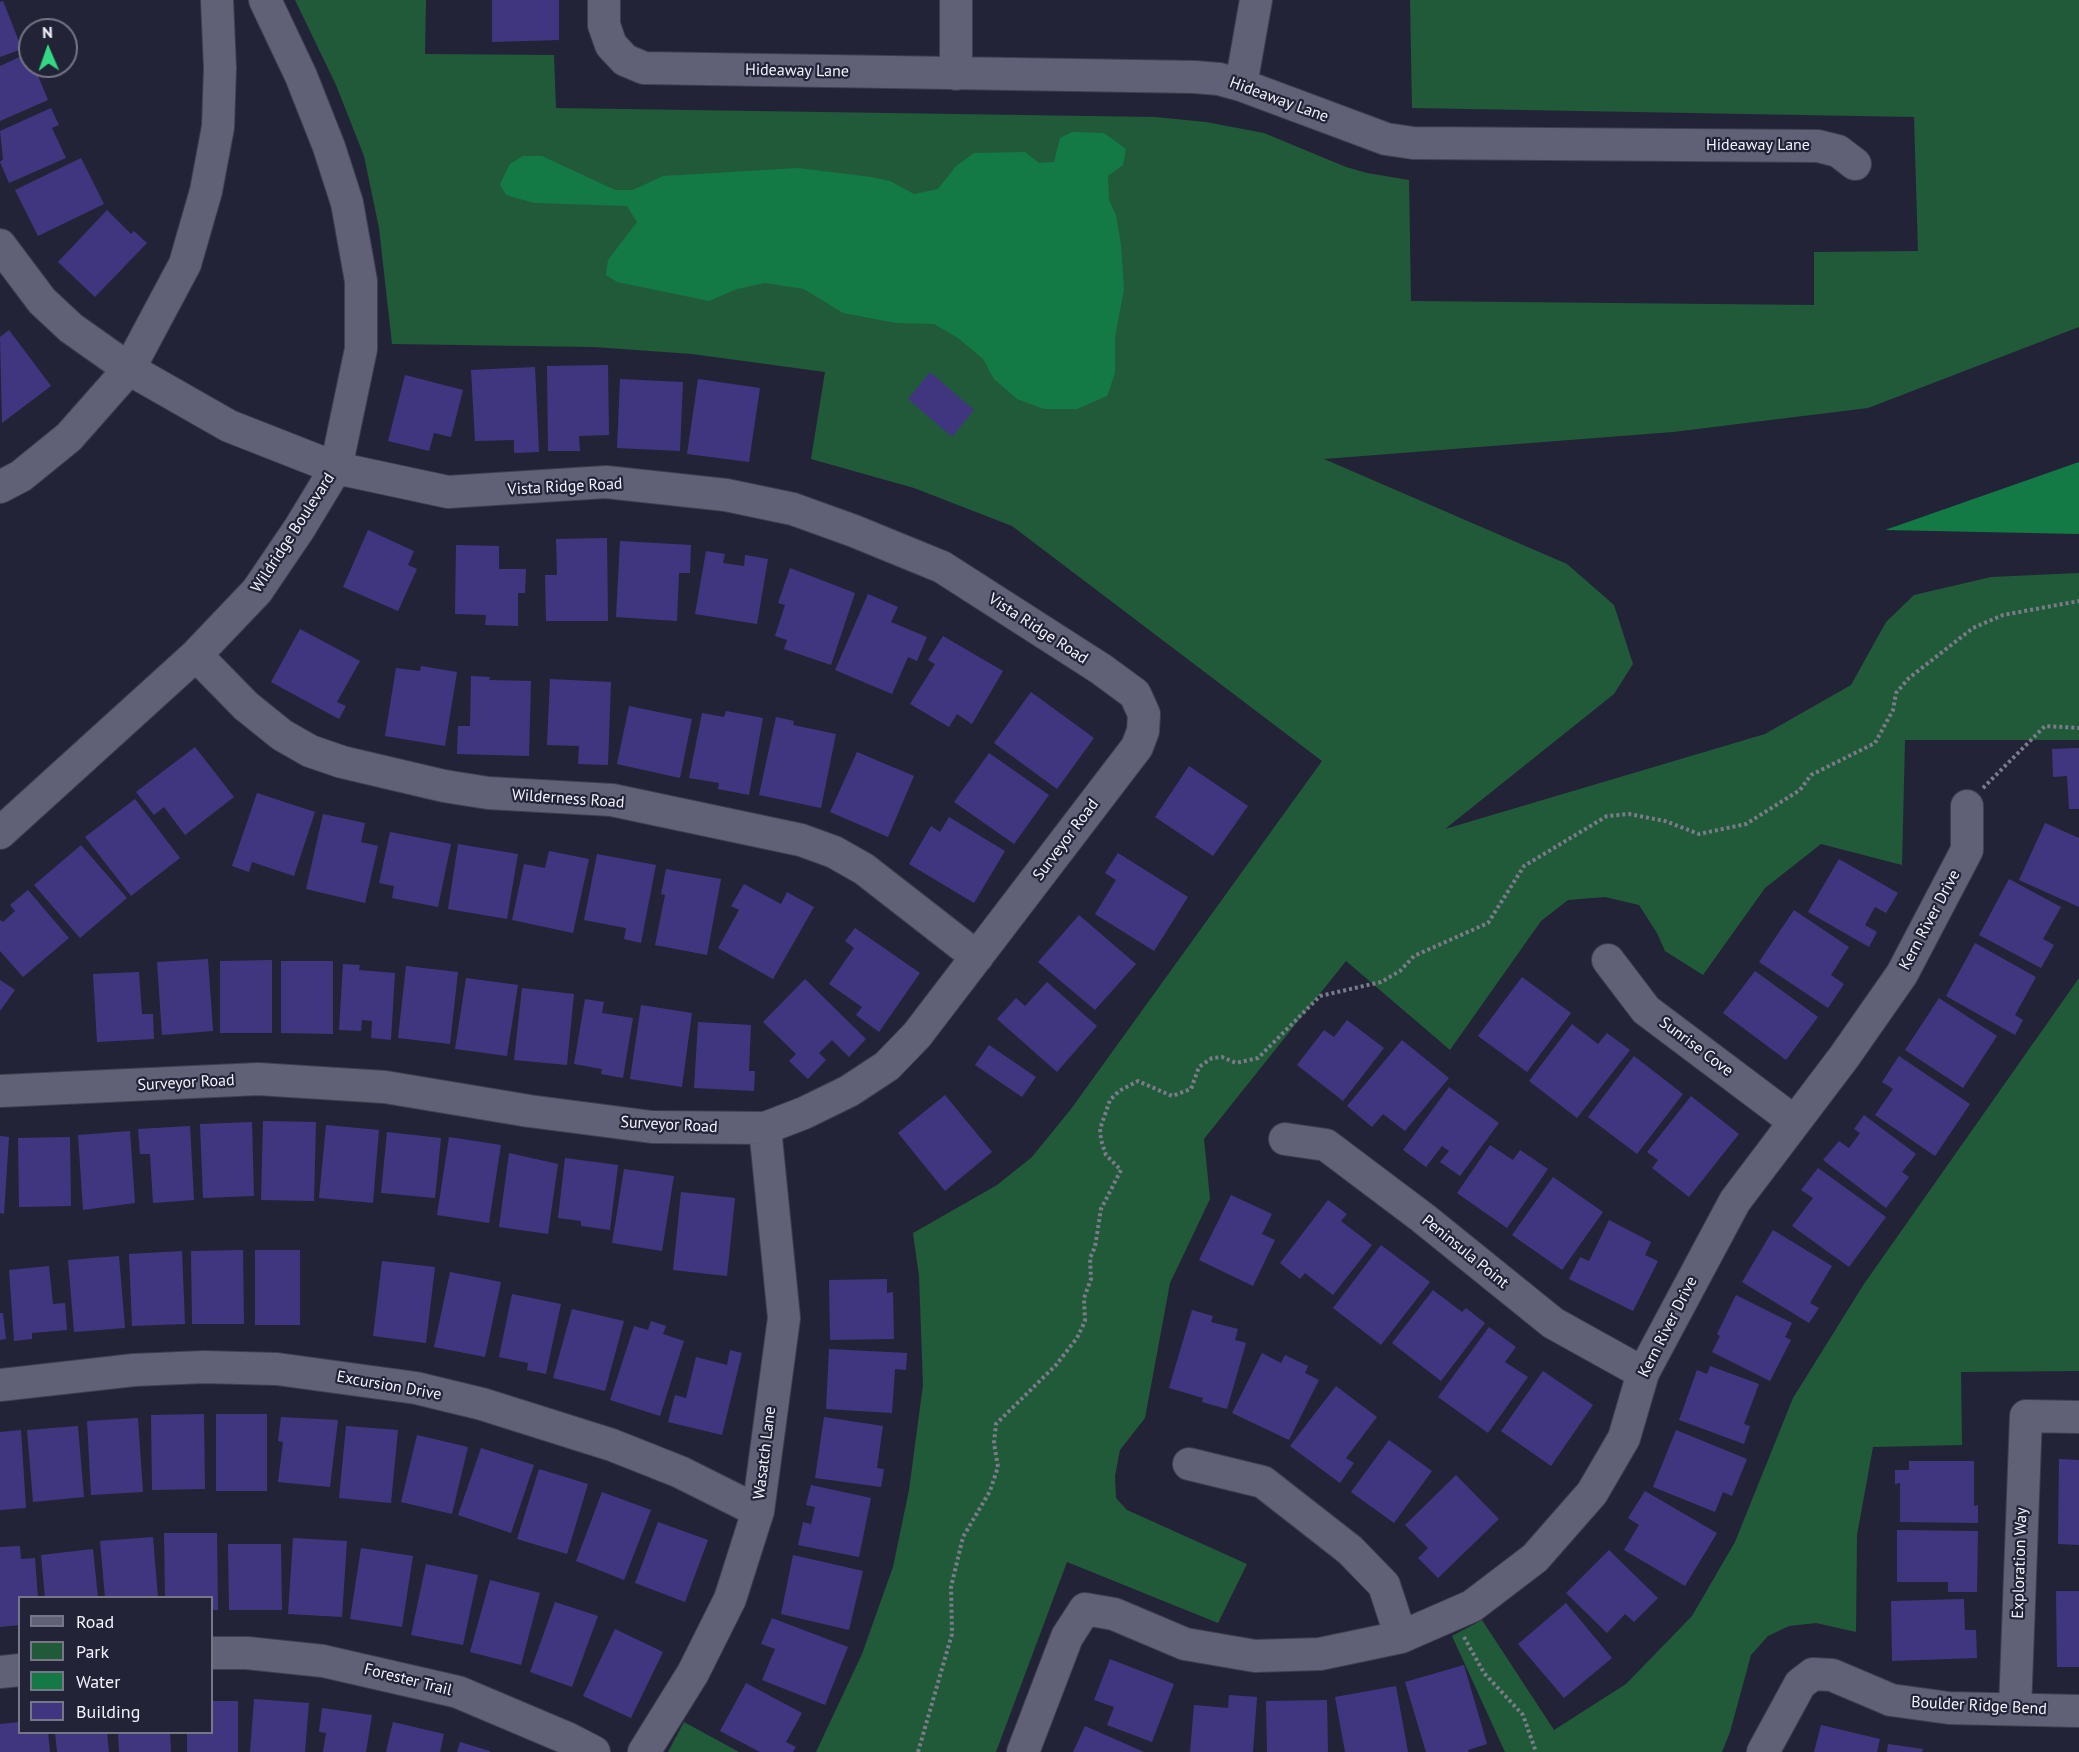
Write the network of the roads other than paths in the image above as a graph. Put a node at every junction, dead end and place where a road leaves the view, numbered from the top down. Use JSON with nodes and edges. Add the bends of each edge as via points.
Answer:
{"nodes":[{"id":1,"x":217,"y":0,"type":"edge"},
{"id":2,"x":265,"y":0,"type":"edge"},
{"id":3,"x":604,"y":0,"type":"edge"},
{"id":4,"x":956,"y":0,"type":"edge"},
{"id":5,"x":1256,"y":0,"type":"edge"},
{"id":6,"x":956,"y":74,"type":"junction"},
{"id":7,"x":1241,"y":85,"type":"junction"},
{"id":8,"x":1855,"y":164,"type":"dead end"},
{"id":9,"x":0,"y":245,"type":"edge"},
{"id":10,"x":129,"y":369,"type":"junction"},
{"id":11,"x":336,"y":468,"type":"junction"},
{"id":12,"x":0,"y":487,"type":"edge"},
{"id":13,"x":196,"y":655,"type":"junction"},
{"id":14,"x":1144,"y":714,"type":"joint"},
{"id":15,"x":1967,"y":806,"type":"road end"},
{"id":16,"x":0,"y":833,"type":"edge"},
{"id":17,"x":977,"y":957,"type":"junction"},
{"id":18,"x":1608,"y":960,"type":"dead end"},
{"id":19,"x":0,"y":1091,"type":"edge"},
{"id":20,"x":1795,"y":1122,"type":"junction"},
{"id":21,"x":765,"y":1128,"type":"junction"},
{"id":22,"x":1285,"y":1139,"type":"dead end"},
{"id":23,"x":1643,"y":1373,"type":"junction"},
{"id":24,"x":0,"y":1385,"type":"edge"},
{"id":25,"x":2079,"y":1417,"type":"edge"},
{"id":26,"x":1189,"y":1464,"type":"dead end"},
{"id":27,"x":758,"y":1511,"type":"junction"},
{"id":28,"x":1401,"y":1637,"type":"junction"},
{"id":29,"x":213,"y":1653,"type":"edge"},
{"id":30,"x":18,"y":1670,"type":"edge"},
{"id":31,"x":0,"y":1672,"type":"edge"},
{"id":32,"x":2015,"y":1709,"type":"junction"},
{"id":33,"x":2079,"y":1712,"type":"edge"},
{"id":34,"x":594,"y":1752,"type":"edge"},
{"id":35,"x":644,"y":1752,"type":"edge"},
{"id":36,"x":1023,"y":1752,"type":"edge"},
{"id":37,"x":1763,"y":1752,"type":"edge"}],
"edges":[{"from":1,"to":10,"type":"street","via":[[218,127],[206,191],[185,264]]},
{"from":2,"to":11,"type":"street","name":"Wildridge Boulevard","via":[[329,147],[347,203],[361,281],[361,349]]},
{"from":3,"to":6,"type":"street","name":"Hideaway Lane","via":[[604,25],[611,45],[625,60],[644,68]]},
{"from":4,"to":6,"type":"street"},
{"from":5,"to":7,"type":"street"},
{"from":6,"to":7,"type":"street","name":"Hideaway Lane","via":[[1195,77]]},
{"from":7,"to":8,"type":"street","name":"Hideaway Lane","via":[[1386,139],[1413,143],[1818,146],[1838,151]]},
{"from":9,"to":10,"type":"street","name":"Vista Ridge Road","via":[[42,301],[71,328]]},
{"from":10,"to":11,"type":"street","name":"Vista Ridge Road","via":[[229,426]]},
{"from":10,"to":12,"type":"street","via":[[69,437],[21,476]]},
{"from":11,"to":13,"type":"street","name":"Wildridge Boulevard","via":[[257,591]]},
{"from":11,"to":14,"type":"street","name":"Vista Ridge Road","via":[[448,492],[606,482],[714,494],[793,509],[942,567],[1101,669],[1135,694]]},
{"from":13,"to":16,"type":"street","name":"Wildridge Boulevard"},
{"from":13,"to":17,"type":"street","name":"Wilderness Road","via":[[246,706],[282,735],[310,751],[444,786],[488,793],[612,800],[801,840],[864,869]]},
{"from":14,"to":17,"type":"street","name":"Surveyor Road","via":[[1137,747]]},
{"from":15,"to":20,"type":"street","name":"Kern River Drive","via":[[1967,850],[1902,974]]},
{"from":17,"to":21,"type":"street","name":"Surveyor Road","via":[[917,1035],[887,1066],[849,1091]]},
{"from":18,"to":20,"type":"street","name":"Sunrise Cove","via":[[1646,1010]]},
{"from":19,"to":21,"type":"street","name":"Surveyor Road","via":[[258,1078],[385,1087],[652,1127]]},
{"from":20,"to":23,"type":"street","name":"Kern River Drive","via":[[1735,1201]]},
{"from":21,"to":27,"type":"street","name":"Wasatch Lane","via":[[784,1318]]},
{"from":22,"to":23,"type":"street","name":"Peninsula Point","via":[[1326,1145],[1553,1323]]},
{"from":23,"to":28,"type":"street","name":"Kern River Drive","via":[[1624,1438],[1592,1493],[1535,1558],[1472,1606]]},
{"from":24,"to":27,"type":"street","name":"Excursion Drive","via":[[135,1370],[204,1367],[277,1369],[405,1387],[482,1404],[612,1445],[680,1472]]},
{"from":25,"to":32,"type":"street","name":"Exploration Way","via":[[2026,1416]]},
{"from":26,"to":28,"type":"street","via":[[1263,1482],[1350,1550],[1384,1585]]},
{"from":27,"to":35,"type":"street","name":"Wasatch Lane","via":[[730,1599],[693,1672]]},
{"from":28,"to":36,"type":"street","name":"Kern River Drive","via":[[1320,1654],[1255,1656],[1185,1644],[1114,1614],[1084,1609],[1067,1636]]},
{"from":29,"to":34,"type":"street","name":"Forester Trail","via":[[323,1661],[458,1692]]},
{"from":30,"to":31,"type":"street"},
{"from":32,"to":33,"type":"street","name":"Boulder Ridge Bend"},
{"from":32,"to":37,"type":"street","name":"Boulder Ridge Bend","via":[[1948,1708],[1892,1700],[1832,1675],[1813,1674],[1800,1684]]}]}
